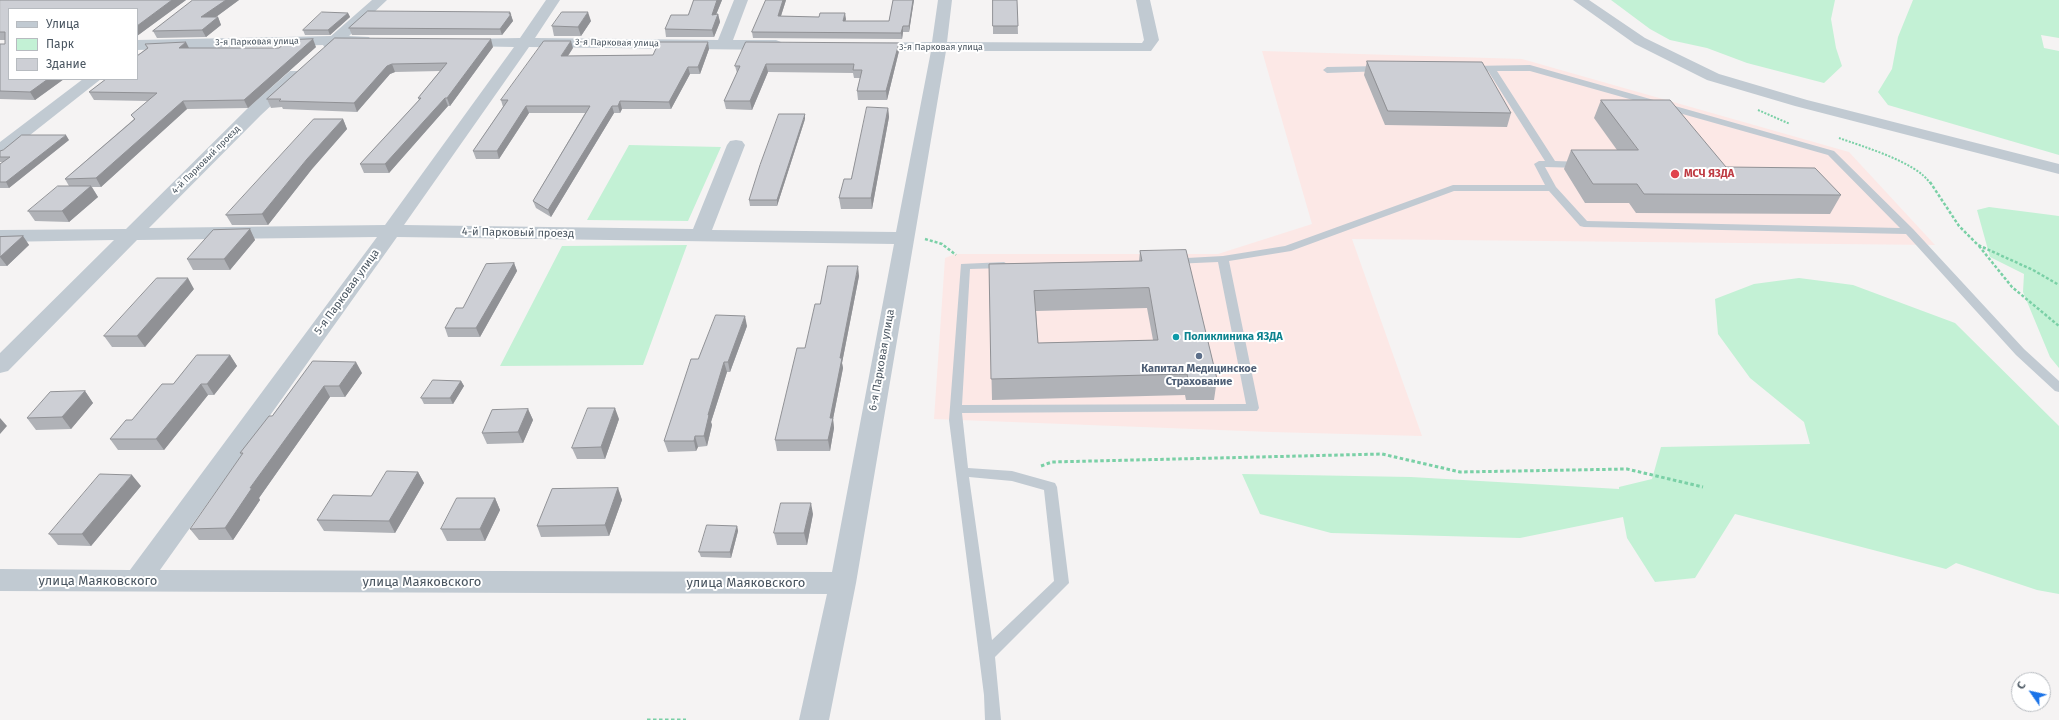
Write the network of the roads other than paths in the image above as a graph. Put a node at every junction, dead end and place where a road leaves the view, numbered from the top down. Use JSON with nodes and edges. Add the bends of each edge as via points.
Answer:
{"nodes":[{"id":1,"x":380,"y":0,"type":"edge"},
{"id":2,"x":553,"y":0,"type":"edge"},
{"id":3,"x":741,"y":0,"type":"edge"},
{"id":4,"x":945,"y":0,"type":"edge"},
{"id":5,"x":1143,"y":0,"type":"edge"},
{"id":6,"x":1580,"y":0,"type":"edge"},
{"id":7,"x":156,"y":31,"type":"edge"},
{"id":8,"x":335,"y":40,"type":"junction"},
{"id":9,"x":375,"y":41,"type":"edge"},
{"id":10,"x":446,"y":41,"type":"edge"},
{"id":11,"x":525,"y":42,"type":"junction"},
{"id":12,"x":138,"y":44,"type":"edge"},
{"id":13,"x":138,"y":45,"type":"edge"},
{"id":14,"x":724,"y":45,"type":"junction"},
{"id":15,"x":787,"y":45,"type":"edge"},
{"id":16,"x":851,"y":46,"type":"edge"},
{"id":17,"x":939,"y":47,"type":"junction"},
{"id":18,"x":1390,"y":69,"type":"edge"},
{"id":19,"x":1460,"y":69,"type":"edge"},
{"id":20,"x":1491,"y":69,"type":"junction"},
{"id":21,"x":1327,"y":70,"type":"dead end"},
{"id":22,"x":92,"y":80,"type":"edge"},
{"id":23,"x":736,"y":145,"type":"dead end"},
{"id":24,"x":0,"y":150,"type":"edge"},
{"id":25,"x":1552,"y":164,"type":"junction"},
{"id":26,"x":1596,"y":165,"type":"edge"},
{"id":27,"x":2059,"y":169,"type":"edge"},
{"id":28,"x":1552,"y":188,"type":"junction"},
{"id":29,"x":1909,"y":231,"type":"junction"},
{"id":30,"x":391,"y":232,"type":"junction"},
{"id":31,"x":133,"y":234,"type":"junction"},
{"id":32,"x":0,"y":236,"type":"edge"},
{"id":33,"x":700,"y":236,"type":"junction"},
{"id":34,"x":903,"y":238,"type":"junction"},
{"id":35,"x":1223,"y":259,"type":"junction"},
{"id":36,"x":1160,"y":261,"type":"edge"},
{"id":37,"x":1012,"y":265,"type":"edge"},
{"id":38,"x":0,"y":366,"type":"edge"},
{"id":39,"x":2059,"y":388,"type":"edge"},
{"id":40,"x":956,"y":409,"type":"junction"},
{"id":41,"x":962,"y":472,"type":"junction"},
{"id":42,"x":0,"y":580,"type":"edge"},
{"id":43,"x":137,"y":580,"type":"junction"},
{"id":44,"x":843,"y":583,"type":"junction"},
{"id":45,"x":986,"y":655,"type":"junction"},
{"id":46,"x":814,"y":720,"type":"edge"},
{"id":47,"x":993,"y":720,"type":"edge"}],
"edges":[{"from":1,"to":8,"type":"street","name":"4-й Парковый проезд"},
{"from":2,"to":11,"type":"street","name":"5-я Парковая улица"},
{"from":3,"to":14,"type":"street"},
{"from":4,"to":17,"type":"street","name":"6-я Парковая улица"},
{"from":5,"to":17,"type":"street","name":"3-я Парковая улица","via":[[1152,40],[1146,48]]},
{"from":6,"to":27,"type":"street","via":[[1640,41],[1713,77]]},
{"from":7,"to":12,"type":"street"},
{"from":8,"to":9,"type":"street","name":"3-я Парковая улица"},
{"from":8,"to":13,"type":"street","name":"3-я Парковая улица"},
{"from":8,"to":31,"type":"street","name":"4-й Парковый проезд","via":[[264,102]]},
{"from":10,"to":11,"type":"street","name":"3-я Парковая улица"},
{"from":11,"to":14,"type":"street","name":"3-я Парковая улица"},
{"from":11,"to":30,"type":"street","name":"5-я Парковая улица"},
{"from":14,"to":15,"type":"street","name":"3-я Парковая улица"},
{"from":16,"to":17,"type":"street","name":"3-я Парковая улица"},
{"from":17,"to":34,"type":"street","name":"6-я Парковая улица"},
{"from":18,"to":21,"type":"lane"},
{"from":19,"to":20,"type":"lane"},
{"from":20,"to":25,"type":"lane"},
{"from":20,"to":29,"type":"lane","via":[[1530,68],[1831,153]]},
{"from":22,"to":24,"type":"street"},
{"from":23,"to":33,"type":"street"},
{"from":25,"to":26,"type":"lane"},
{"from":25,"to":28,"type":"lane","via":[[1539,164]]},
{"from":28,"to":29,"type":"lane","via":[[1584,224]]},
{"from":28,"to":35,"type":"lane","via":[[1453,188],[1287,249]]},
{"from":29,"to":39,"type":"lane","via":[[2020,352]]},
{"from":30,"to":31,"type":"street","name":"4-й Парковый проезд"},
{"from":30,"to":33,"type":"street","name":"4-й Парковый проезд"},
{"from":30,"to":43,"type":"street","name":"5-я Парковая улица"},
{"from":31,"to":32,"type":"street","name":"4-й Парковый проезд"},
{"from":31,"to":38,"type":"street","name":"4-й Парковый проезд"},
{"from":33,"to":34,"type":"street","name":"4-й Парковый проезд"},
{"from":34,"to":44,"type":"street","name":"6-я Парковая улица"},
{"from":35,"to":36,"type":"lane"},
{"from":35,"to":40,"type":"lane","via":[[1253,408]]},
{"from":37,"to":40,"type":"lane","via":[[965,266]]},
{"from":40,"to":41,"type":"lane","via":[[955,420]]},
{"from":41,"to":45,"type":"lane"},
{"from":41,"to":45,"type":"lane","via":[[1012,476],[1050,487],[1062,583]]},
{"from":42,"to":43,"type":"street","name":"улица Маяковского"},
{"from":43,"to":44,"type":"street","name":"улица Маяковского"},
{"from":44,"to":46,"type":"street","name":"6-я Парковая улица"},
{"from":45,"to":47,"type":"lane"}]}
